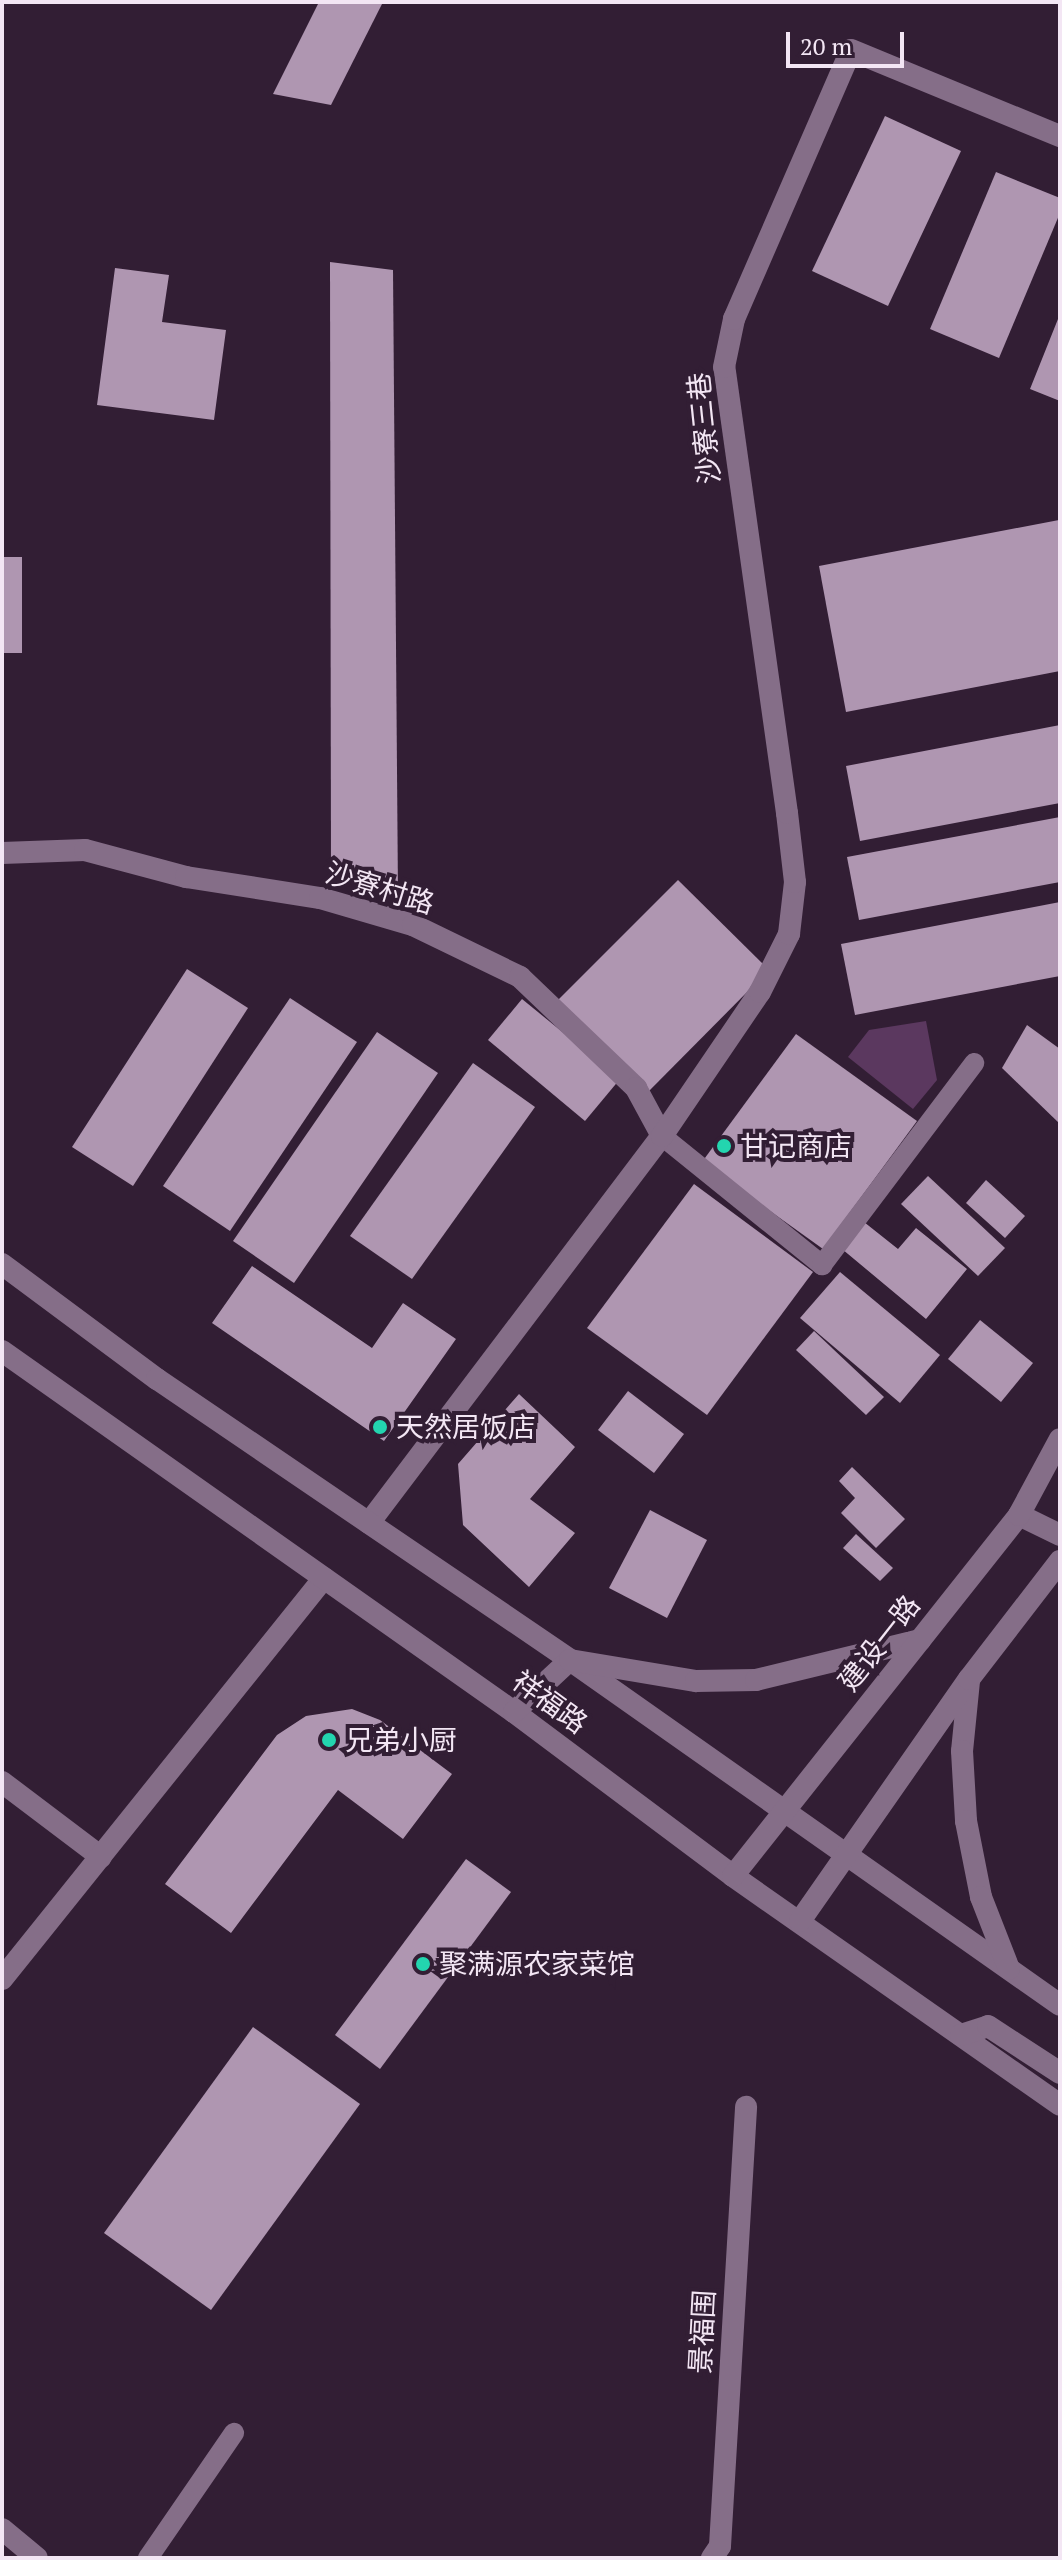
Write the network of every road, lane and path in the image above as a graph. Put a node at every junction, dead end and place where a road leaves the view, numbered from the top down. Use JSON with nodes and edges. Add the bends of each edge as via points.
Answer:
{"nodes":[{"id":1,"x":1060,"y":136,"type":"edge"},
{"id":2,"x":2,"y":853,"type":"edge"},
{"id":3,"x":974,"y":1063,"type":"dead end"},
{"id":4,"x":662,"y":1136,"type":"junction"},
{"id":5,"x":2,"y":1264,"type":"edge"},
{"id":6,"x":2,"y":1351,"type":"edge"},
{"id":7,"x":1060,"y":1439,"type":"edge"},
{"id":8,"x":1019,"y":1515,"type":"junction"},
{"id":9,"x":369,"y":1523,"type":"junction"},
{"id":10,"x":1060,"y":1535,"type":"edge"},
{"id":11,"x":1060,"y":1561,"type":"edge"},
{"id":12,"x":324,"y":1578,"type":"junction"},
{"id":13,"x":920,"y":1640,"type":"junction"},
{"id":14,"x":570,"y":1660,"type":"junction"},
{"id":15,"x":969,"y":1679,"type":"junction"},
{"id":16,"x":514,"y":1712,"type":"junction"},
{"id":17,"x":2,"y":1782,"type":"edge"},
{"id":18,"x":785,"y":1811,"type":"junction"},
{"id":19,"x":847,"y":1854,"type":"junction"},
{"id":20,"x":101,"y":1857,"type":"junction"},
{"id":21,"x":733,"y":1876,"type":"junction"},
{"id":22,"x":800,"y":1921,"type":"junction"},
{"id":23,"x":1009,"y":1969,"type":"junction"},
{"id":24,"x":2,"y":1979,"type":"edge"},
{"id":25,"x":1060,"y":2005,"type":"edge"},
{"id":26,"x":961,"y":2035,"type":"junction"},
{"id":27,"x":1060,"y":2073,"type":"edge"},
{"id":28,"x":1060,"y":2105,"type":"edge"},
{"id":29,"x":746,"y":2107,"type":"dead end"},
{"id":30,"x":234,"y":2433,"type":"dead end"},
{"id":31,"x":2,"y":2529,"type":"edge"},
{"id":32,"x":37,"y":2558,"type":"edge"},
{"id":33,"x":148,"y":2558,"type":"edge"},
{"id":34,"x":712,"y":2558,"type":"edge"}],
"edges":[{"from":1,"to":4,"type":"street","name":"沙寮三巷","via":[[851,50],[734,319],[724,367],[795,882],[789,934],[760,992]]},
{"from":2,"to":4,"type":"street","name":"沙寮村路","via":[[85,850],[186,877],[320,898],[413,925],[520,977],[636,1088]]},
{"from":3,"to":4,"type":"lane","via":[[822,1265]]},
{"from":4,"to":9,"type":"street"},
{"from":5,"to":9,"type":"street","name":"祥福路","via":[[157,1379]]},
{"from":6,"to":12,"type":"street","name":"祥福路"},
{"from":7,"to":8,"type":"street","name":"建设一路"},
{"from":8,"to":10,"type":"street"},
{"from":8,"to":13,"type":"street","name":"建设一路"},
{"from":9,"to":14,"type":"street","name":"祥福路"},
{"from":11,"to":15,"type":"street"},
{"from":12,"to":16,"type":"street","name":"祥福路"},
{"from":12,"to":20,"type":"street"},
{"from":13,"to":14,"type":"street","via":[[756,1680],[696,1681]]},
{"from":13,"to":18,"type":"street","name":"建设一路"},
{"from":14,"to":16,"type":"street"},
{"from":14,"to":18,"type":"street","name":"祥福路"},
{"from":15,"to":19,"type":"street"},
{"from":15,"to":23,"type":"street","via":[[962,1751],[966,1821],[981,1897]]},
{"from":16,"to":21,"type":"street","name":"祥福路"},
{"from":17,"to":20,"type":"street"},
{"from":18,"to":19,"type":"street","name":"祥福路"},
{"from":18,"to":21,"type":"street","name":"建设一路"},
{"from":19,"to":22,"type":"street"},
{"from":19,"to":23,"type":"street","name":"祥福路"},
{"from":20,"to":24,"type":"street"},
{"from":21,"to":22,"type":"street","name":"祥福路"},
{"from":22,"to":26,"type":"street","name":"祥福路"},
{"from":23,"to":25,"type":"street","name":"祥福路"},
{"from":26,"to":27,"type":"street","via":[[988,2026]]},
{"from":26,"to":28,"type":"street","name":"祥福路"},
{"from":29,"to":34,"type":"street","name":"景福围","via":[[720,2546]]},
{"from":30,"to":33,"type":"lane"},
{"from":31,"to":32,"type":"street"}]}
